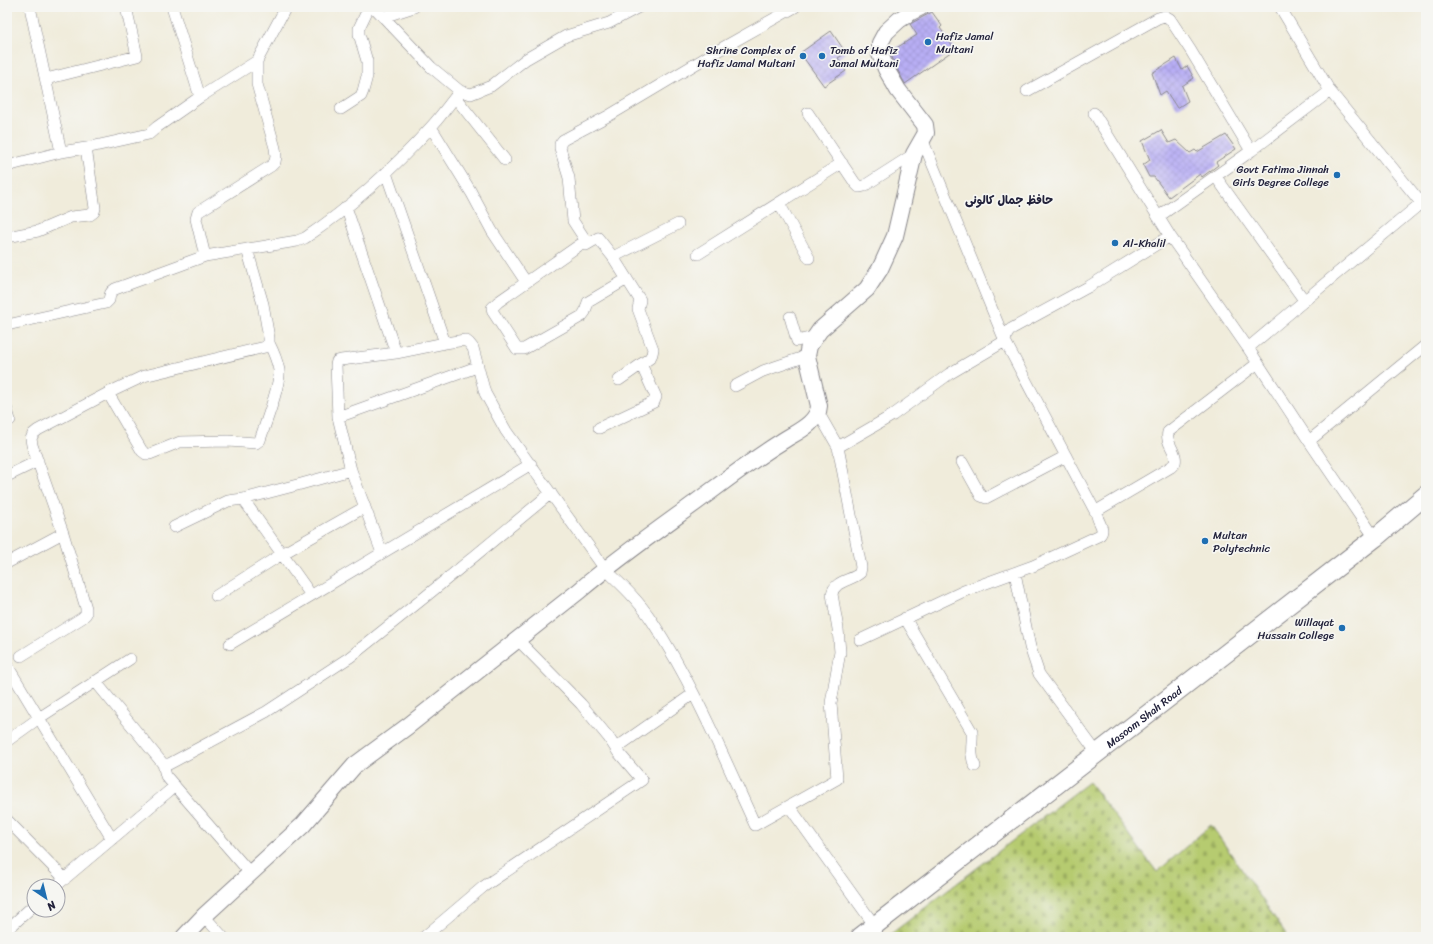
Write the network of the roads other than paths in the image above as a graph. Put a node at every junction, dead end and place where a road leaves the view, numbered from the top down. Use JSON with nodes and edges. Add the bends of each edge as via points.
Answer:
{"nodes":[{"id":1,"x":30,"y":7,"type":"edge"},
{"id":2,"x":126,"y":7,"type":"edge"},
{"id":3,"x":172,"y":7,"type":"edge"},
{"id":4,"x":286,"y":7,"type":"edge"},
{"id":5,"x":369,"y":7,"type":"edge"},
{"id":6,"x":374,"y":7,"type":"edge"},
{"id":7,"x":414,"y":7,"type":"edge"},
{"id":8,"x":639,"y":7,"type":"edge"},
{"id":9,"x":795,"y":7,"type":"edge"},
{"id":10,"x":921,"y":7,"type":"edge"},
{"id":11,"x":1280,"y":7,"type":"edge"},
{"id":12,"x":383,"y":17,"type":"junction"},
{"id":13,"x":257,"y":61,"type":"junction"},
{"id":14,"x":46,"y":79,"type":"junction"},
{"id":15,"x":1027,"y":91,"type":"dead end"},
{"id":16,"x":1330,"y":91,"type":"junction"},
{"id":17,"x":457,"y":94,"type":"junction"},
{"id":18,"x":200,"y":97,"type":"junction"},
{"id":19,"x":341,"y":109,"type":"dead end"},
{"id":20,"x":808,"y":113,"type":"dead end"},
{"id":21,"x":1094,"y":113,"type":"dead end"},
{"id":22,"x":431,"y":127,"type":"junction"},
{"id":23,"x":86,"y":148,"type":"junction"},
{"id":24,"x":918,"y":148,"type":"junction"},
{"id":25,"x":1251,"y":151,"type":"junction"},
{"id":26,"x":61,"y":152,"type":"junction"},
{"id":27,"x":505,"y":160,"type":"dead end"},
{"id":28,"x":842,"y":163,"type":"junction"},
{"id":29,"x":7,"y":166,"type":"edge"},
{"id":30,"x":386,"y":173,"type":"junction"},
{"id":31,"x":1216,"y":177,"type":"junction"},
{"id":32,"x":779,"y":203,"type":"junction"},
{"id":33,"x":1424,"y":206,"type":"edge"},
{"id":34,"x":346,"y":207,"type":"junction"},
{"id":35,"x":1158,"y":217,"type":"junction"},
{"id":36,"x":678,"y":224,"type":"dead end"},
{"id":37,"x":1170,"y":236,"type":"junction"},
{"id":38,"x":7,"y":237,"type":"edge"},
{"id":39,"x":588,"y":244,"type":"junction"},
{"id":40,"x":247,"y":249,"type":"junction"},
{"id":41,"x":698,"y":254,"type":"dead end"},
{"id":42,"x":205,"y":256,"type":"junction"},
{"id":43,"x":613,"y":257,"type":"junction"},
{"id":44,"x":808,"y":258,"type":"dead end"},
{"id":45,"x":627,"y":279,"type":"junction"},
{"id":46,"x":526,"y":282,"type":"junction"},
{"id":47,"x":1304,"y":300,"type":"junction"},
{"id":48,"x":790,"y":317,"type":"dead end"},
{"id":49,"x":7,"y":325,"type":"edge"},
{"id":50,"x":813,"y":337,"type":"junction"},
{"id":51,"x":1005,"y":341,"type":"junction"},
{"id":52,"x":269,"y":343,"type":"junction"},
{"id":53,"x":445,"y":343,"type":"junction"},
{"id":54,"x":1426,"y":345,"type":"edge"},
{"id":55,"x":1248,"y":348,"type":"junction"},
{"id":56,"x":396,"y":353,"type":"junction"},
{"id":57,"x":807,"y":356,"type":"junction"},
{"id":58,"x":1258,"y":363,"type":"junction"},
{"id":59,"x":641,"y":364,"type":"junction"},
{"id":60,"x":477,"y":367,"type":"junction"},
{"id":61,"x":619,"y":380,"type":"dead end"},
{"id":62,"x":735,"y":386,"type":"dead end"},
{"id":63,"x":108,"y":393,"type":"junction"},
{"id":64,"x":818,"y":412,"type":"junction"},
{"id":65,"x":338,"y":417,"type":"junction"},
{"id":66,"x":599,"y":428,"type":"dead end"},
{"id":67,"x":1309,"y":441,"type":"junction"},
{"id":68,"x":838,"y":447,"type":"junction"},
{"id":69,"x":1066,"y":456,"type":"junction"},
{"id":70,"x":38,"y":461,"type":"junction"},
{"id":71,"x":962,"y":462,"type":"dead end"},
{"id":72,"x":531,"y":464,"type":"junction"},
{"id":73,"x":351,"y":470,"type":"junction"},
{"id":74,"x":7,"y":476,"type":"edge"},
{"id":75,"x":551,"y":493,"type":"junction"},
{"id":76,"x":1426,"y":495,"type":"edge"},
{"id":77,"x":243,"y":498,"type":"junction"},
{"id":78,"x":365,"y":507,"type":"junction"},
{"id":79,"x":1096,"y":513,"type":"junction"},
{"id":80,"x":174,"y":527,"type":"dead end"},
{"id":81,"x":64,"y":534,"type":"junction"},
{"id":82,"x":1375,"y":538,"type":"junction"},
{"id":83,"x":382,"y":553,"type":"junction"},
{"id":84,"x":282,"y":554,"type":"junction"},
{"id":85,"x":7,"y":563,"type":"edge"},
{"id":86,"x":605,"y":569,"type":"junction"},
{"id":87,"x":1015,"y":573,"type":"junction"},
{"id":88,"x":310,"y":595,"type":"junction"},
{"id":89,"x":216,"y":596,"type":"dead end"},
{"id":90,"x":905,"y":618,"type":"junction"},
{"id":91,"x":517,"y":639,"type":"junction"},
{"id":92,"x":860,"y":640,"type":"dead end"},
{"id":93,"x":230,"y":644,"type":"dead end"},
{"id":94,"x":21,"y":656,"type":"dead end"},
{"id":95,"x":130,"y":659,"type":"dead end"},
{"id":96,"x":7,"y":665,"type":"edge"},
{"id":97,"x":95,"y":681,"type":"junction"},
{"id":98,"x":694,"y":694,"type":"junction"},
{"id":99,"x":39,"y":718,"type":"junction"},
{"id":100,"x":7,"y":741,"type":"edge"},
{"id":101,"x":616,"y":748,"type":"junction"},
{"id":102,"x":1097,"y":753,"type":"junction"},
{"id":103,"x":163,"y":764,"type":"junction"},
{"id":104,"x":975,"y":766,"type":"dead end"},
{"id":105,"x":175,"y":786,"type":"junction"},
{"id":106,"x":789,"y":806,"type":"junction"},
{"id":107,"x":7,"y":820,"type":"edge"},
{"id":108,"x":112,"y":839,"type":"junction"},
{"id":109,"x":251,"y":874,"type":"junction"},
{"id":110,"x":57,"y":878,"type":"edge"},
{"id":111,"x":65,"y":878,"type":"edge"},
{"id":112,"x":26,"y":912,"type":"edge"},
{"id":113,"x":204,"y":916,"type":"junction"},
{"id":114,"x":875,"y":926,"type":"junction"},
{"id":115,"x":7,"y":930,"type":"edge"},
{"id":116,"x":184,"y":937,"type":"edge"},
{"id":117,"x":223,"y":937,"type":"edge"},
{"id":118,"x":424,"y":937,"type":"edge"},
{"id":119,"x":860,"y":937,"type":"edge"}],
"edges":[{"from":1,"to":14,"type":"street"},
{"from":2,"to":14,"type":"street","via":[[137,56]]},
{"from":3,"to":18,"type":"street"},
{"from":4,"to":13,"type":"street"},
{"from":5,"to":19,"type":"street","via":[[359,34],[367,61],[364,91],[361,96]]},
{"from":6,"to":12,"type":"street"},
{"from":7,"to":12,"type":"street"},
{"from":8,"to":17,"type":"street","via":[[609,23],[566,36],[526,59],[491,86],[471,94]]},
{"from":9,"to":39,"type":"street","via":[[563,140],[560,148],[569,178],[573,221]]},
{"from":10,"to":24,"type":"street","via":[[899,20],[886,32],[880,43],[880,54],[886,69],[898,90],[925,125],[926,133]]},
{"from":11,"to":16,"type":"street"},
{"from":12,"to":17,"type":"street"},
{"from":13,"to":18,"type":"street"},
{"from":13,"to":42,"type":"street","via":[[257,84],[275,148],[275,162],[198,212],[196,219]]},
{"from":14,"to":26,"type":"street"},
{"from":15,"to":25,"type":"street","via":[[1165,16],[1191,51]]},
{"from":16,"to":25,"type":"street"},
{"from":16,"to":33,"type":"street"},
{"from":17,"to":22,"type":"street"},
{"from":17,"to":27,"type":"street"},
{"from":18,"to":23,"type":"street","via":[[144,136]]},
{"from":20,"to":28,"type":"street"},
{"from":21,"to":35,"type":"street"},
{"from":22,"to":30,"type":"street"},
{"from":22,"to":46,"type":"street","via":[[492,231]]},
{"from":23,"to":26,"type":"street"},
{"from":23,"to":38,"type":"street","via":[[94,212],[90,215],[71,217],[38,231]]},
{"from":24,"to":28,"type":"street","via":[[859,187]]},
{"from":24,"to":50,"type":"street","via":[[895,236],[880,269],[867,289]]},
{"from":24,"to":51,"type":"street"},
{"from":25,"to":31,"type":"street"},
{"from":26,"to":29,"type":"street"},
{"from":28,"to":32,"type":"street"},
{"from":30,"to":34,"type":"street"},
{"from":30,"to":53,"type":"street"},
{"from":31,"to":35,"type":"street"},
{"from":31,"to":47,"type":"street"},
{"from":32,"to":41,"type":"street"},
{"from":32,"to":44,"type":"street"},
{"from":33,"to":47,"type":"street"},
{"from":34,"to":40,"type":"street","via":[[305,238]]},
{"from":34,"to":56,"type":"street"},
{"from":35,"to":37,"type":"street"},
{"from":36,"to":43,"type":"street"},
{"from":37,"to":51,"type":"street","via":[[1088,287],[1011,329]]},
{"from":37,"to":55,"type":"street"},
{"from":39,"to":43,"type":"street","via":[[598,238]]},
{"from":39,"to":46,"type":"street","via":[[581,244]]},
{"from":40,"to":42,"type":"street"},
{"from":40,"to":52,"type":"street","via":[[263,304]]},
{"from":42,"to":49,"type":"street","via":[[115,289],[106,303]]},
{"from":43,"to":45,"type":"street"},
{"from":45,"to":46,"type":"street","via":[[588,302],[582,316],[520,350],[492,308]]},
{"from":45,"to":59,"type":"street","via":[[640,300],[638,309],[653,349],[650,358]]},
{"from":47,"to":55,"type":"street"},
{"from":48,"to":50,"type":"street","via":[[798,341]]},
{"from":50,"to":57,"type":"street"},
{"from":51,"to":68,"type":"street","via":[[949,374],[893,415]]},
{"from":51,"to":69,"type":"street"},
{"from":52,"to":63,"type":"street","via":[[260,349],[144,376]]},
{"from":52,"to":63,"type":"street","via":[[279,370],[278,384],[259,442],[180,442],[146,454]]},
{"from":53,"to":56,"type":"street"},
{"from":53,"to":60,"type":"street","via":[[465,340],[469,342]]},
{"from":54,"to":67,"type":"street"},
{"from":55,"to":58,"type":"street"},
{"from":56,"to":65,"type":"street","via":[[337,361]]},
{"from":57,"to":62,"type":"street","via":[[763,371]]},
{"from":57,"to":64,"type":"street","via":[[819,406]]},
{"from":58,"to":67,"type":"street"},
{"from":58,"to":79,"type":"street","via":[[1168,432],[1167,440],[1175,455],[1175,463]]},
{"from":59,"to":61,"type":"street"},
{"from":59,"to":66,"type":"street","via":[[656,400]]},
{"from":60,"to":65,"type":"street"},
{"from":60,"to":72,"type":"street","via":[[485,393],[506,430]]},
{"from":63,"to":70,"type":"street","via":[[32,434],[32,445]]},
{"from":64,"to":68,"type":"street"},
{"from":64,"to":86,"type":"street","via":[[807,425],[761,455]]},
{"from":65,"to":73,"type":"street"},
{"from":67,"to":82,"type":"street"},
{"from":68,"to":106,"type":"street","via":[[861,567],[855,578],[839,583],[833,588],[832,594],[840,652],[831,703],[837,779]]},
{"from":69,"to":71,"type":"street","via":[[986,498],[981,496]]},
{"from":69,"to":79,"type":"street"},
{"from":70,"to":74,"type":"street"},
{"from":70,"to":81,"type":"street"},
{"from":72,"to":75,"type":"street"},
{"from":72,"to":83,"type":"street"},
{"from":73,"to":77,"type":"street"},
{"from":73,"to":78,"type":"street"},
{"from":75,"to":86,"type":"street"},
{"from":75,"to":103,"type":"street","via":[[350,656],[266,712],[169,764]]},
{"from":76,"to":82,"type":"main road","name":"Masoom Shah Road"},
{"from":77,"to":80,"type":"street","via":[[228,501]]},
{"from":77,"to":84,"type":"street"},
{"from":78,"to":83,"type":"street"},
{"from":78,"to":84,"type":"street"},
{"from":79,"to":87,"type":"street","via":[[1102,530],[1100,535]]},
{"from":81,"to":85,"type":"street"},
{"from":81,"to":94,"type":"street","via":[[86,614]]},
{"from":82,"to":102,"type":"main road","name":"Masoom Shah Road"},
{"from":83,"to":88,"type":"street"},
{"from":84,"to":88,"type":"street"},
{"from":84,"to":89,"type":"street"},
{"from":86,"to":91,"type":"street"},
{"from":86,"to":98,"type":"street","via":[[625,588],[651,620]]},
{"from":87,"to":90,"type":"street","via":[[964,591]]},
{"from":87,"to":102,"type":"street","via":[[1030,647],[1039,674]]},
{"from":88,"to":93,"type":"street"},
{"from":90,"to":92,"type":"street"},
{"from":90,"to":104,"type":"street","via":[[972,732],[971,754]]},
{"from":91,"to":101,"type":"street","via":[[581,704]]},
{"from":91,"to":109,"type":"street","via":[[355,765],[303,825]]},
{"from":95,"to":97,"type":"street"},
{"from":96,"to":99,"type":"street"},
{"from":97,"to":99,"type":"street"},
{"from":97,"to":103,"type":"street"},
{"from":98,"to":101,"type":"street"},
{"from":98,"to":106,"type":"street","via":[[755,825]]},
{"from":99,"to":100,"type":"street"},
{"from":99,"to":108,"type":"street"},
{"from":101,"to":118,"type":"street","via":[[642,780],[483,887]]},
{"from":102,"to":114,"type":"main road","name":"Masoom Shah Road"},
{"from":103,"to":105,"type":"street","via":[[166,776]]},
{"from":105,"to":108,"type":"street"},
{"from":105,"to":109,"type":"street"},
{"from":106,"to":114,"type":"street"},
{"from":107,"to":110,"type":"street"},
{"from":108,"to":111,"type":"street"},
{"from":109,"to":113,"type":"street"},
{"from":112,"to":115,"type":"street"},
{"from":113,"to":116,"type":"street"},
{"from":113,"to":117,"type":"street"},
{"from":114,"to":119,"type":"main road","name":"Masoom Shah Road"}]}
